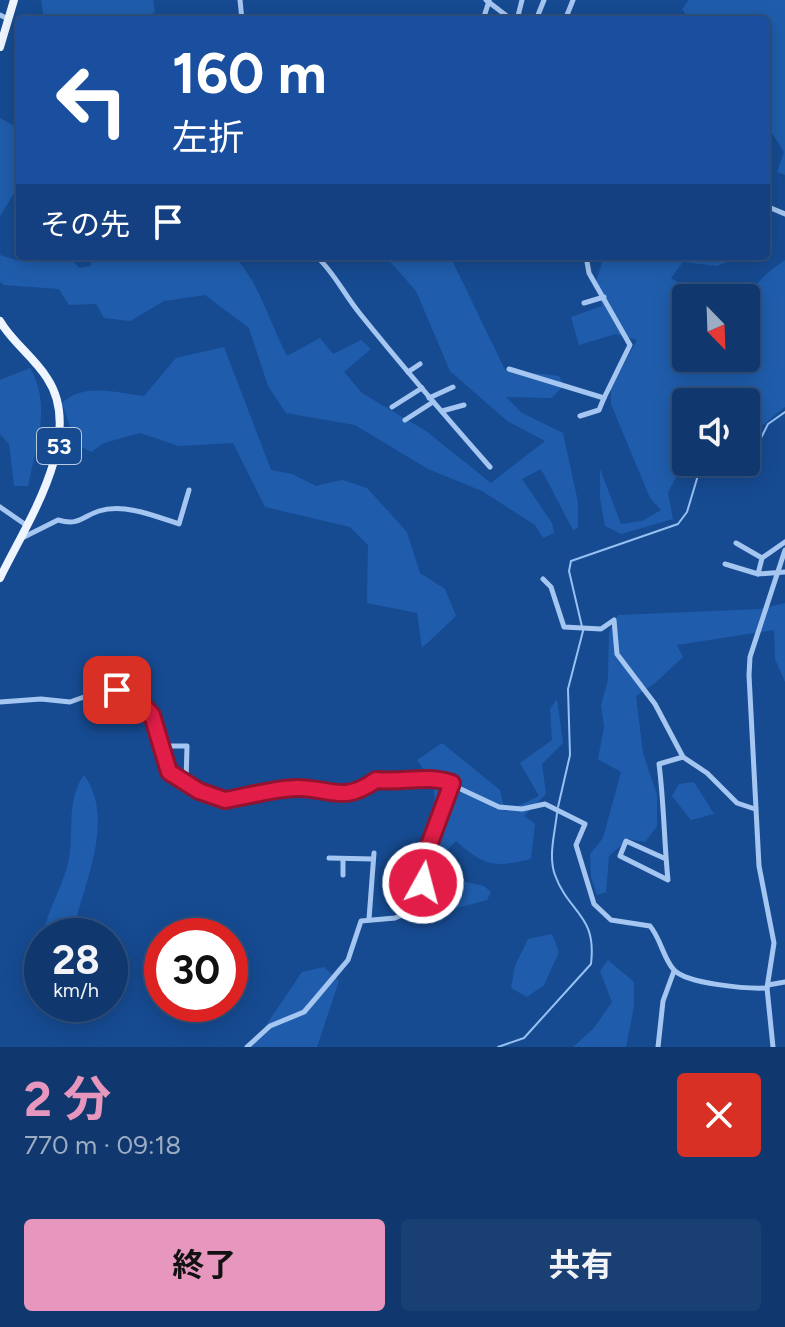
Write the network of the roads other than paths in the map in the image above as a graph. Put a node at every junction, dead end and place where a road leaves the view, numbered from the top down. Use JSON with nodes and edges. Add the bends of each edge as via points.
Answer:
{"nodes":[{"id":1,"x":14,"y":0,"type":"edge"},
{"id":2,"x":488,"y":1,"type":"edge"},
{"id":3,"x":509,"y":16,"type":"edge"},
{"id":4,"x":4,"y":17,"type":"edge"},
{"id":5,"x":0,"y":47,"type":"edge"},
{"id":6,"x":320,"y":260,"type":"edge"},
{"id":7,"x":587,"y":260,"type":"edge"},
{"id":8,"x":604,"y":297,"type":"junction"},
{"id":9,"x":584,"y":303,"type":"dead end"},
{"id":10,"x":0,"y":321,"type":"edge"},
{"id":11,"x":420,"y":364,"type":"dead end"},
{"id":12,"x":509,"y":369,"type":"dead end"},
{"id":13,"x":408,"y":372,"type":"junction"},
{"id":14,"x":453,"y":387,"type":"dead end"},
{"id":15,"x":422,"y":388,"type":"junction"},
{"id":16,"x":604,"y":398,"type":"junction"},
{"id":17,"x":431,"y":400,"type":"junction"},
{"id":18,"x":464,"y":405,"type":"dead end"},
{"id":19,"x":392,"y":407,"type":"dead end"},
{"id":20,"x":441,"y":411,"type":"junction"},
{"id":21,"x":580,"y":416,"type":"dead end"},
{"id":22,"x":405,"y":420,"type":"dead end"},
{"id":23,"x":490,"y":467,"type":"dead end"},
{"id":24,"x":189,"y":490,"type":"dead end"},
{"id":25,"x":0,"y":507,"type":"edge"},
{"id":26,"x":26,"y":525,"type":"junction"},
{"id":27,"x":18,"y":539,"type":"junction"},
{"id":28,"x":785,"y":542,"type":"edge"},
{"id":29,"x":736,"y":543,"type":"dead end"},
{"id":30,"x":785,"y":550,"type":"edge"},
{"id":31,"x":762,"y":558,"type":"junction"},
{"id":32,"x":725,"y":564,"type":"dead end"},
{"id":33,"x":782,"y":572,"type":"edge"},
{"id":34,"x":758,"y":574,"type":"junction"},
{"id":35,"x":0,"y":578,"type":"edge"},
{"id":36,"x":543,"y":579,"type":"dead end"},
{"id":37,"x":109,"y":688,"type":"junction"},
{"id":38,"x":0,"y":702,"type":"edge"},
{"id":39,"x":152,"y":715,"type":"junction"},
{"id":40,"x":163,"y":746,"type":"junction"},
{"id":41,"x":683,"y":757,"type":"junction"},
{"id":42,"x":186,"y":783,"type":"junction"},
{"id":43,"x":452,"y":783,"type":"junction"},
{"id":44,"x":755,"y":809,"type":"junction"},
{"id":45,"x":329,"y":858,"type":"dead end"},
{"id":46,"x":343,"y":859,"type":"junction"},
{"id":47,"x":666,"y":859,"type":"junction"},
{"id":48,"x":395,"y":864,"type":"dead end"},
{"id":49,"x":422,"y":871,"type":"junction"},
{"id":50,"x":343,"y":875,"type":"dead end"},
{"id":51,"x":369,"y":919,"type":"junction"},
{"id":52,"x":675,"y":971,"type":"junction"},
{"id":53,"x":785,"y":982,"type":"edge"},
{"id":54,"x":768,"y":986,"type":"junction"},
{"id":55,"x":247,"y":1047,"type":"edge"},
{"id":56,"x":658,"y":1047,"type":"edge"},
{"id":57,"x":773,"y":1047,"type":"edge"}],
"edges":[{"from":1,"to":4,"type":"main road"},
{"from":2,"to":3,"type":"street"},
{"from":4,"to":5,"type":"main road"},
{"from":6,"to":13,"type":"street"},
{"from":7,"to":8,"type":"street"},
{"from":8,"to":9,"type":"street"},
{"from":8,"to":16,"type":"street","via":[[630,345]]},
{"from":10,"to":26,"type":"main road","number":"53","via":[[48,379],[61,412],[56,458]]},
{"from":11,"to":13,"type":"street"},
{"from":12,"to":16,"type":"street"},
{"from":13,"to":15,"type":"street"},
{"from":14,"to":17,"type":"street"},
{"from":15,"to":17,"type":"street"},
{"from":15,"to":19,"type":"street"},
{"from":16,"to":21,"type":"street","via":[[599,410]]},
{"from":17,"to":20,"type":"street"},
{"from":17,"to":22,"type":"street"},
{"from":18,"to":20,"type":"street"},
{"from":20,"to":23,"type":"street"},
{"from":24,"to":27,"type":"street","via":[[179,524],[138,510],[100,511],[74,524],[58,520]]},
{"from":25,"to":26,"type":"street"},
{"from":26,"to":27,"type":"main road","number":"53"},
{"from":27,"to":35,"type":"main road","number":"53"},
{"from":28,"to":31,"type":"street"},
{"from":29,"to":31,"type":"street"},
{"from":30,"to":33,"type":"street"},
{"from":31,"to":34,"type":"street"},
{"from":32,"to":34,"type":"street"},
{"from":33,"to":34,"type":"street"},
{"from":33,"to":44,"type":"street","via":[[749,665]]},
{"from":36,"to":41,"type":"street","via":[[551,587],[564,627],[601,629],[614,620],[617,654],[655,704]]},
{"from":37,"to":38,"type":"street","via":[[70,702]]},
{"from":37,"to":39,"type":"street","via":[[130,694]]},
{"from":37,"to":39,"type":"street","via":[[109,711]]},
{"from":39,"to":40,"type":"street"},
{"from":40,"to":42,"type":"street","via":[[166,768]]},
{"from":40,"to":42,"type":"street","via":[[187,746]]},
{"from":41,"to":44,"type":"street","via":[[737,803]]},
{"from":41,"to":47,"type":"street","via":[[659,764]]},
{"from":42,"to":43,"type":"street","via":[[225,800],[299,788],[340,795],[376,780],[401,783],[426,776]]},
{"from":43,"to":49,"type":"street"},
{"from":43,"to":52,"type":"street","via":[[499,807],[545,804],[585,824],[576,845],[594,904],[611,920],[650,926]]},
{"from":44,"to":54,"type":"street","via":[[762,894],[774,943]]},
{"from":45,"to":46,"type":"street"},
{"from":46,"to":50,"type":"street"},
{"from":46,"to":51,"type":"street","via":[[374,856]]},
{"from":47,"to":47,"type":"street","via":[[626,841],[620,856],[668,880]]},
{"from":48,"to":49,"type":"street"},
{"from":49,"to":51,"type":"street","via":[[430,903],[395,918]]},
{"from":51,"to":55,"type":"street","via":[[361,921],[348,960],[304,1012],[270,1026]]},
{"from":52,"to":54,"type":"street","via":[[689,979],[750,989]]},
{"from":52,"to":56,"type":"street","via":[[663,1001]]},
{"from":53,"to":54,"type":"street"},
{"from":54,"to":57,"type":"street"}]}
